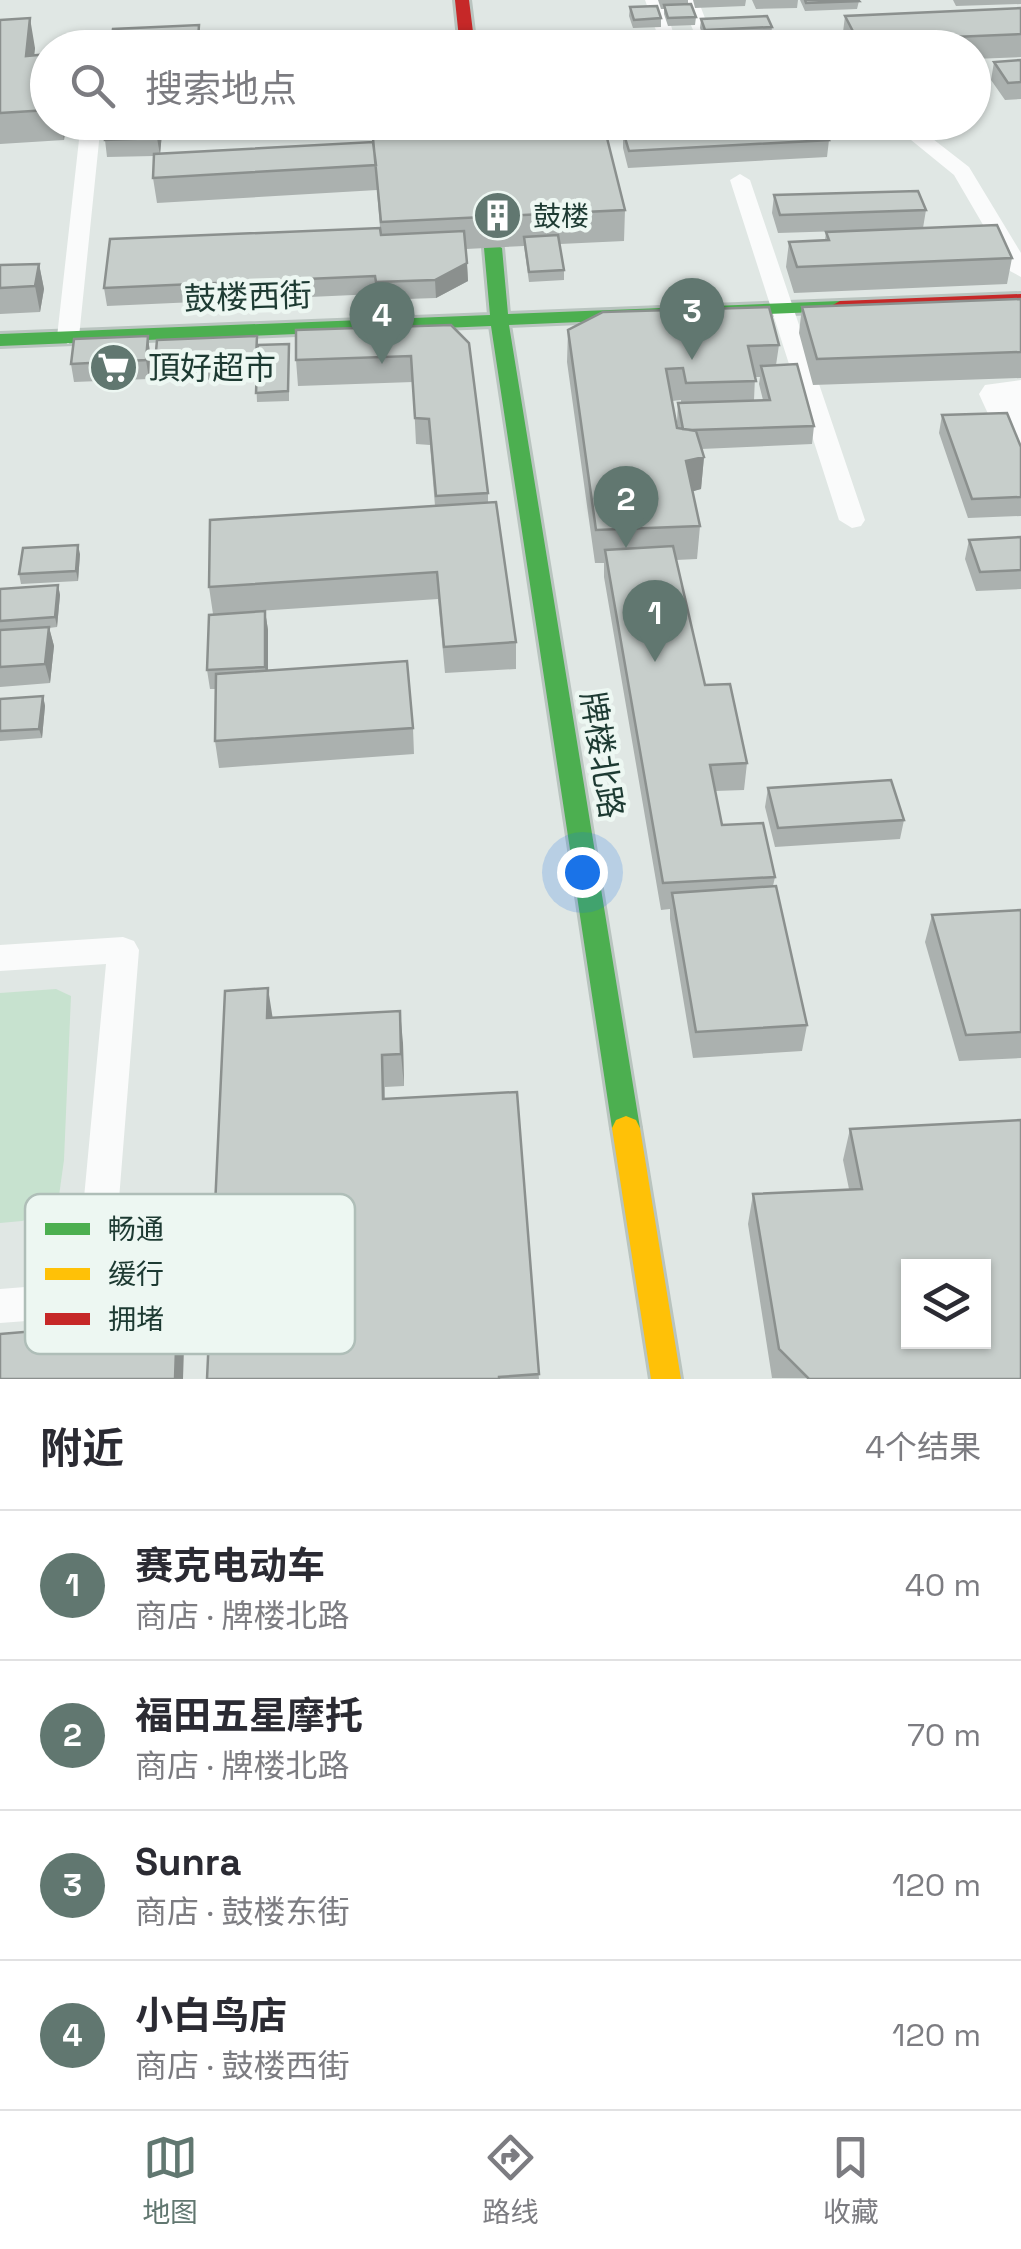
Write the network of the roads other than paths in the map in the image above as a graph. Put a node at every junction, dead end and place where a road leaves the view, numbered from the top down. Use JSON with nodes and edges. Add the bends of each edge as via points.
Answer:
{"nodes":[{"id":1,"x":462,"y":0,"type":"edge"},
{"id":2,"x":654,"y":0,"type":"edge"},
{"id":3,"x":689,"y":0,"type":"edge"},
{"id":4,"x":699,"y":26,"type":"edge"},
{"id":5,"x":466,"y":30,"type":"edge"},
{"id":6,"x":663,"y":30,"type":"edge"},
{"id":7,"x":89,"y":140,"type":"edge"},
{"id":8,"x":922,"y":140,"type":"edge"},
{"id":9,"x":740,"y":180,"type":"dead end"},
{"id":10,"x":494,"y":248,"type":"edge"},
{"id":11,"x":1021,"y":271,"type":"edge"},
{"id":12,"x":1021,"y":299,"type":"edge"},
{"id":13,"x":784,"y":310,"type":"junction"},
{"id":14,"x":500,"y":320,"type":"junction"},
{"id":15,"x":68,"y":337,"type":"junction"},
{"id":16,"x":0,"y":340,"type":"edge"},
{"id":17,"x":1021,"y":393,"type":"edge"},
{"id":18,"x":1021,"y":440,"type":"edge"},
{"id":19,"x":852,"y":520,"type":"dead end"},
{"id":20,"x":0,"y":958,"type":"edge"},
{"id":21,"x":101,"y":1194,"type":"edge"},
{"id":22,"x":25,"y":1304,"type":"edge"},
{"id":23,"x":0,"y":1306,"type":"edge"},
{"id":24,"x":666,"y":1379,"type":"edge"}],
"edges":[{"from":1,"to":5,"type":"main road"},
{"from":2,"to":6,"type":"lane"},
{"from":3,"to":4,"type":"lane"},
{"from":7,"to":15,"type":"lane"},
{"from":8,"to":11,"type":"lane","via":[[962,171]]},
{"from":9,"to":13,"type":"lane"},
{"from":10,"to":14,"type":"main road","name":"牌楼北路"},
{"from":12,"to":13,"type":"main road","name":"鼓楼西街"},
{"from":13,"to":14,"type":"main road","name":"鼓楼西街"},
{"from":13,"to":19,"type":"lane"},
{"from":14,"to":15,"type":"main road","name":"鼓楼西街"},
{"from":14,"to":24,"type":"main road","name":"牌楼北路"},
{"from":15,"to":16,"type":"main road","name":"鼓楼西街"},
{"from":17,"to":18,"type":"street","via":[[1001,394]]},
{"from":20,"to":21,"type":"lane","via":[[123,950]]},
{"from":22,"to":23,"type":"lane"}]}
